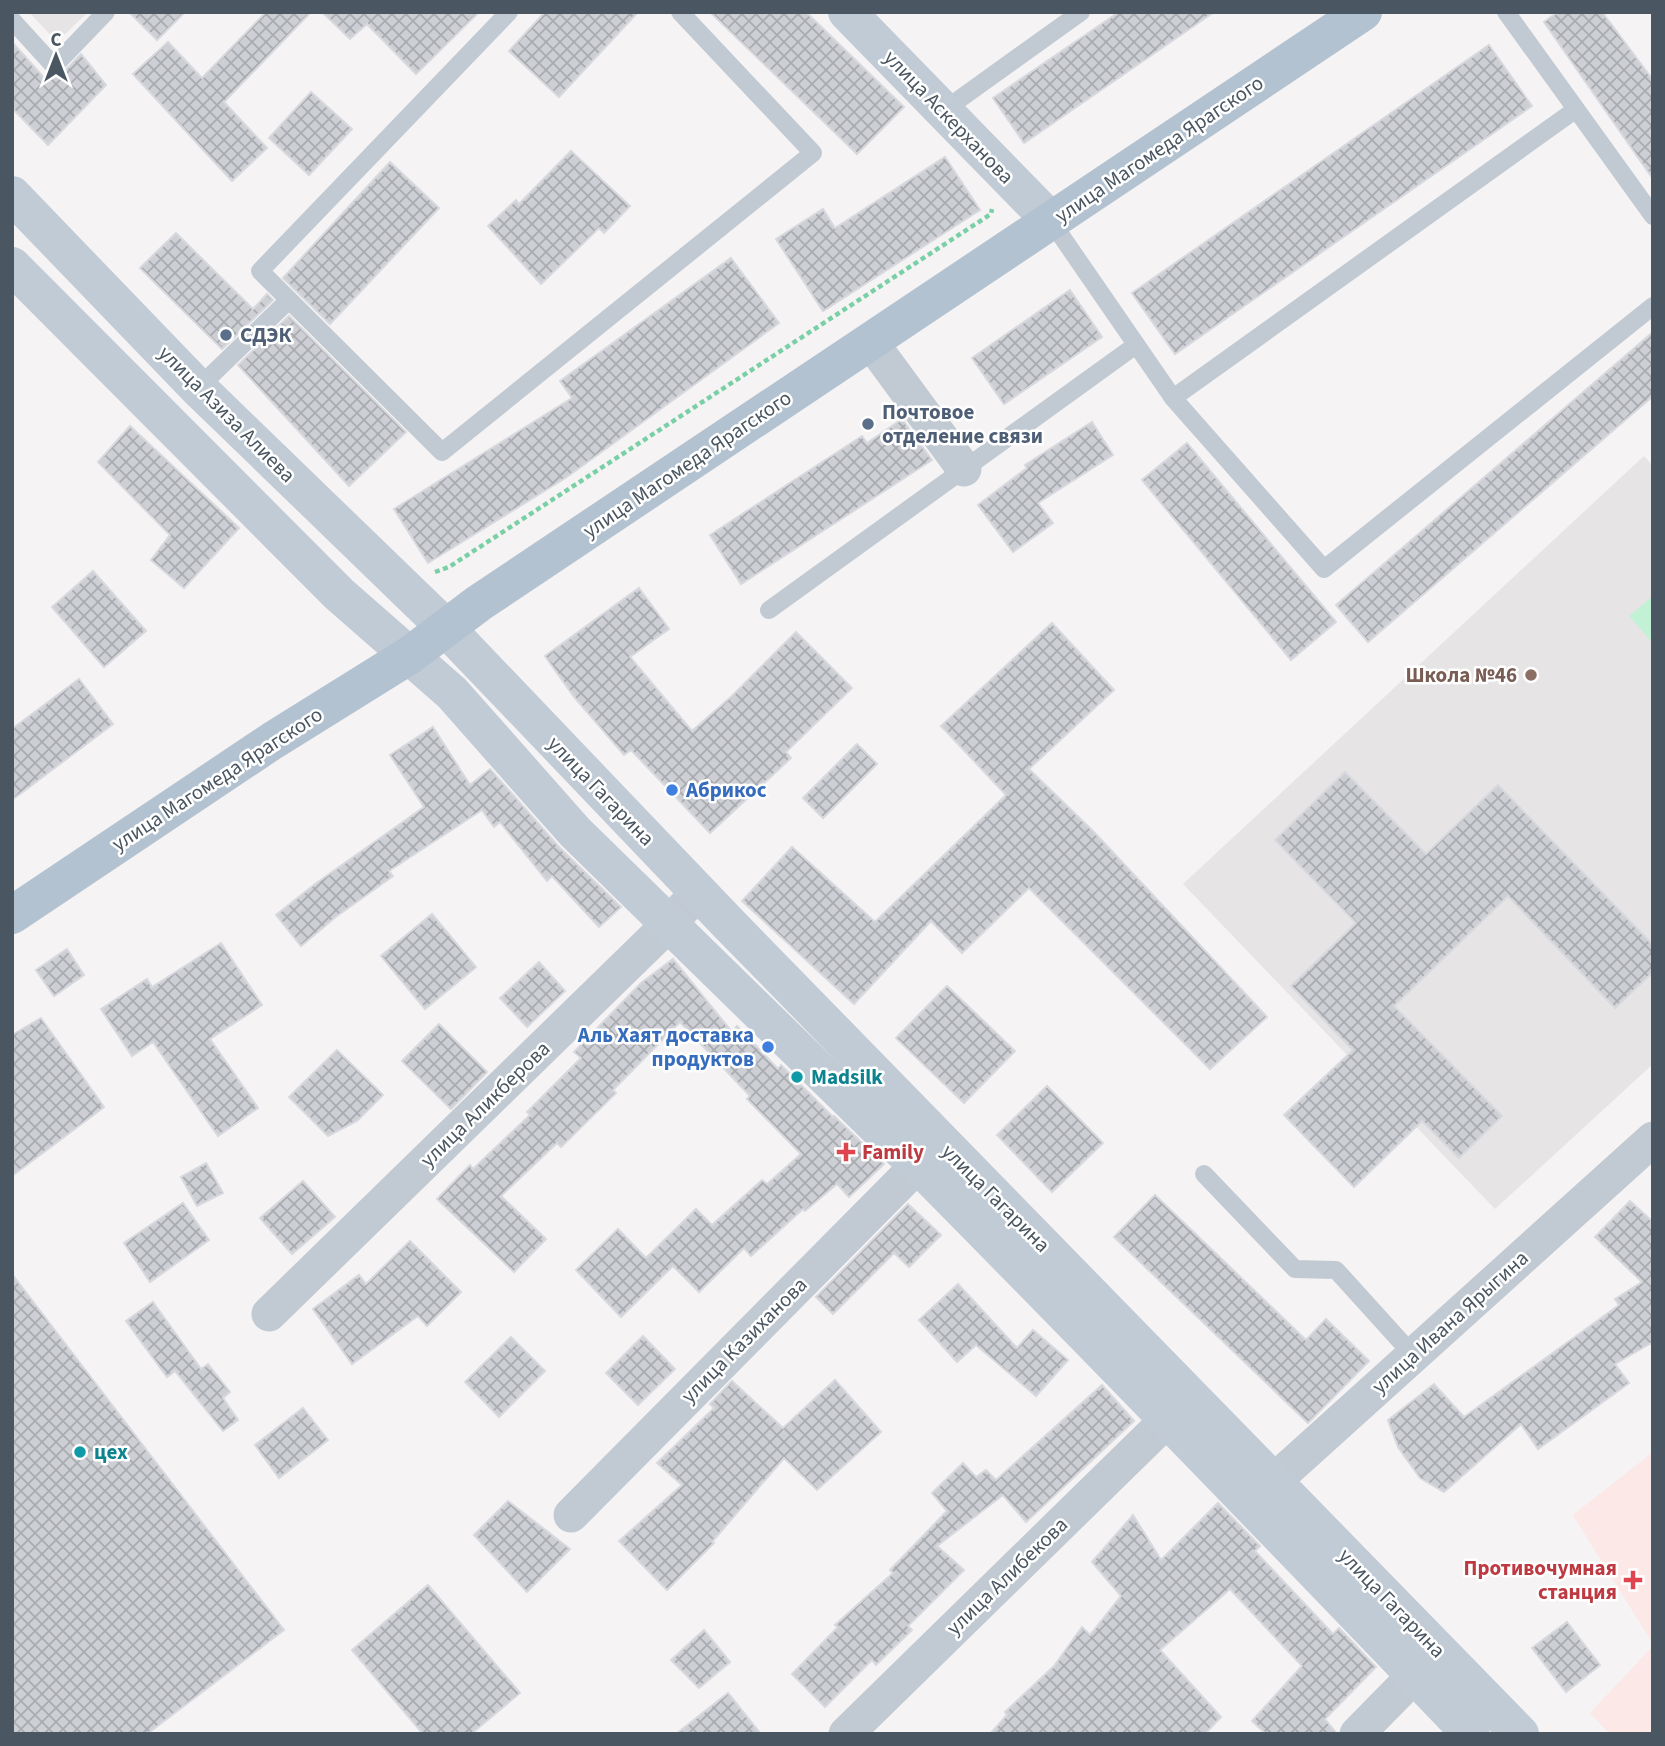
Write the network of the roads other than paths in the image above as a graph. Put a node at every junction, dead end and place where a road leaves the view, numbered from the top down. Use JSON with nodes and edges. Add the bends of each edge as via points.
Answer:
{"nodes":[{"id":1,"x":106,"y":12,"type":"edge"},
{"id":2,"x":509,"y":12,"type":"edge"},
{"id":3,"x":680,"y":12,"type":"edge"},
{"id":4,"x":847,"y":12,"type":"edge"},
{"id":5,"x":1081,"y":12,"type":"edge"},
{"id":6,"x":1363,"y":12,"type":"edge"},
{"id":7,"x":1506,"y":12,"type":"edge"},
{"id":8,"x":12,"y":20,"type":"edge"},
{"id":9,"x":1575,"y":110,"type":"junction"},
{"id":10,"x":943,"y":111,"type":"junction"},
{"id":11,"x":12,"y":195,"type":"edge"},
{"id":12,"x":1653,"y":216,"type":"edge"},
{"id":13,"x":1051,"y":221,"type":"junction"},
{"id":14,"x":12,"y":266,"type":"edge"},
{"id":15,"x":289,"y":300,"type":"junction"},
{"id":16,"x":1653,"y":306,"type":"edge"},
{"id":17,"x":870,"y":341,"type":"junction"},
{"id":18,"x":1136,"y":345,"type":"junction"},
{"id":19,"x":198,"y":387,"type":"junction"},
{"id":20,"x":1172,"y":398,"type":"junction"},
{"id":21,"x":964,"y":469,"type":"junction"},
{"id":22,"x":769,"y":610,"type":"dead end"},
{"id":23,"x":446,"y":628,"type":"junction"},
{"id":24,"x":410,"y":655,"type":"junction"},
{"id":25,"x":698,"y":892,"type":"junction"},
{"id":26,"x":12,"y":915,"type":"edge"},
{"id":27,"x":670,"y":923,"type":"junction"},
{"id":28,"x":1653,"y":1139,"type":"edge"},
{"id":29,"x":918,"y":1165,"type":"junction"},
{"id":30,"x":1204,"y":1174,"type":"dead end"},
{"id":31,"x":269,"y":1314,"type":"dead end"},
{"id":32,"x":1413,"y":1355,"type":"junction"},
{"id":33,"x":1168,"y":1419,"type":"junction"},
{"id":34,"x":1261,"y":1492,"type":"junction"},
{"id":35,"x":571,"y":1516,"type":"dead end"},
{"id":36,"x":1415,"y":1675,"type":"junction"},
{"id":37,"x":846,"y":1734,"type":"edge"},
{"id":38,"x":1357,"y":1734,"type":"edge"},
{"id":39,"x":1471,"y":1734,"type":"edge"},
{"id":40,"x":1520,"y":1734,"type":"edge"}],
"edges":[{"from":1,"to":8,"type":"lane","via":[[54,66]]},
{"from":2,"to":15,"type":"lane","via":[[260,271]]},
{"from":3,"to":15,"type":"lane","via":[[813,153],[442,452]]},
{"from":4,"to":10,"type":"main road","name":"улица Аскерханова"},
{"from":5,"to":10,"type":"lane"},
{"from":6,"to":13,"type":"main road","name":"улица Магомеда Ярагского"},
{"from":7,"to":9,"type":"lane"},
{"from":9,"to":12,"type":"lane"},
{"from":9,"to":20,"type":"lane"},
{"from":10,"to":13,"type":"main road","name":"улица Аскерханова"},
{"from":11,"to":19,"type":"main road","name":"улица Азиза Алиева"},
{"from":13,"to":17,"type":"main road","name":"улица Магомеда Ярагского"},
{"from":13,"to":18,"type":"lane"},
{"from":14,"to":24,"type":"main road","via":[[340,594]]},
{"from":15,"to":19,"type":"lane"},
{"from":16,"to":20,"type":"lane","via":[[1324,569]]},
{"from":17,"to":21,"type":"street"},
{"from":17,"to":23,"type":"main road","name":"улица Магомеда Ярагского"},
{"from":18,"to":20,"type":"lane"},
{"from":18,"to":21,"type":"lane"},
{"from":19,"to":23,"type":"main road","name":"улица Азиза Алиева"},
{"from":21,"to":22,"type":"lane"},
{"from":23,"to":24,"type":"main road","name":"улица Магомеда Ярагского"},
{"from":23,"to":25,"type":"main road","name":"улица Гагарина"},
{"from":24,"to":26,"type":"main road","name":"улица Магомеда Ярагского"},
{"from":24,"to":27,"type":"main road","name":"улица Гагарина","via":[[452,693],[575,832]]},
{"from":25,"to":27,"type":"street","name":"улица Аликберова"},
{"from":25,"to":34,"type":"main road","name":"улица Гагарина"},
{"from":27,"to":29,"type":"main road","name":"улица Гагарина"},
{"from":27,"to":31,"type":"street","name":"улица Аликберова"},
{"from":28,"to":32,"type":"street","name":"улица Ивана Ярыгина"},
{"from":29,"to":33,"type":"main road","name":"улица Гагарина"},
{"from":29,"to":35,"type":"street","name":"улица Казиханова"},
{"from":30,"to":32,"type":"lane","via":[[1295,1269],[1336,1270]]},
{"from":32,"to":34,"type":"street","name":"улица Ивана Ярыгина"},
{"from":33,"to":34,"type":"main road","name":"улица Гагарина"},
{"from":33,"to":37,"type":"street","name":"улица Алибекова"},
{"from":34,"to":36,"type":"main road","name":"улица Гагарина","via":[[1320,1575]]},
{"from":34,"to":40,"type":"main road","name":"улица Гагарина"},
{"from":36,"to":38,"type":"street"},
{"from":36,"to":39,"type":"main road","name":"улица Гагарина"}]}
